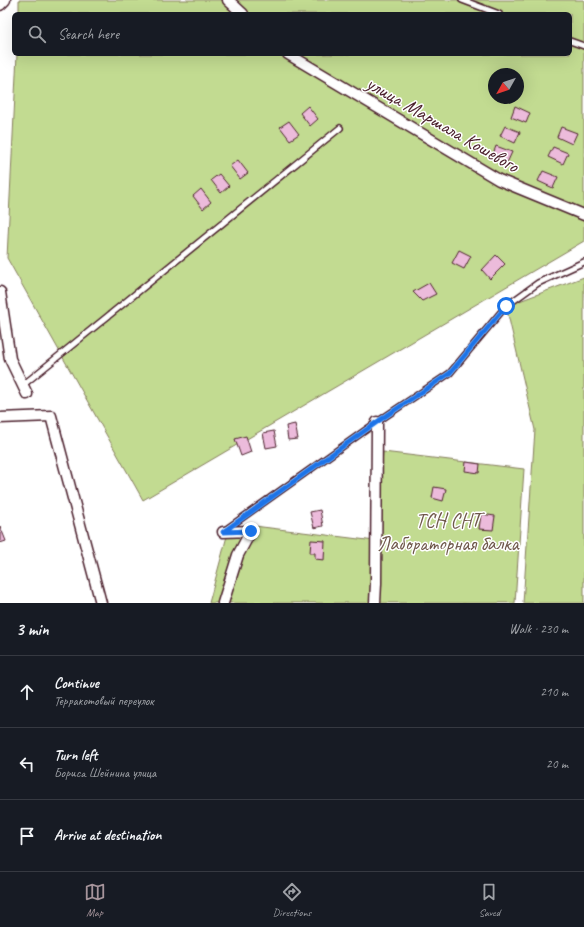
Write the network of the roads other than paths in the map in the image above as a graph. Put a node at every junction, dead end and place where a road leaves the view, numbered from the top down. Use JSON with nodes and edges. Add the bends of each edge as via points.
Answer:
{"nodes":[{"id":1,"x":5,"y":0,"type":"edge"},
{"id":2,"x":228,"y":0,"type":"edge"},
{"id":3,"x":462,"y":0,"type":"edge"},
{"id":4,"x":0,"y":5,"type":"edge"},
{"id":5,"x":241,"y":12,"type":"edge"},
{"id":6,"x":494,"y":12,"type":"edge"},
{"id":7,"x":572,"y":42,"type":"edge"},
{"id":8,"x":584,"y":46,"type":"edge"},
{"id":9,"x":291,"y":56,"type":"edge"},
{"id":10,"x":340,"y":128,"type":"dead end"},
{"id":11,"x":584,"y":215,"type":"edge"},
{"id":12,"x":584,"y":262,"type":"edge"},
{"id":13,"x":0,"y":292,"type":"edge"},
{"id":14,"x":25,"y":390,"type":"joint"},
{"id":15,"x":0,"y":418,"type":"edge"},
{"id":16,"x":377,"y":422,"type":"junction"},
{"id":17,"x":223,"y":532,"type":"joint"},
{"id":18,"x":101,"y":603,"type":"edge"},
{"id":19,"x":224,"y":603,"type":"edge"},
{"id":20,"x":374,"y":603,"type":"edge"}],
"edges":[{"from":1,"to":4,"type":"street"},
{"from":2,"to":5,"type":"street"},
{"from":3,"to":6,"type":"lane"},
{"from":7,"to":8,"type":"lane"},
{"from":9,"to":11,"type":"street","name":"улица Маршала Кошевого","via":[[499,180]]},
{"from":10,"to":14,"type":"lane"},
{"from":12,"to":16,"type":"lane","via":[[538,283],[506,306],[450,373]]},
{"from":13,"to":14,"type":"street","via":[[10,359]]},
{"from":15,"to":18,"type":"street","via":[[51,416]]},
{"from":16,"to":17,"type":"lane"},
{"from":16,"to":20,"type":"street"},
{"from":17,"to":19,"type":"street","via":[[251,531],[238,555]]}]}
